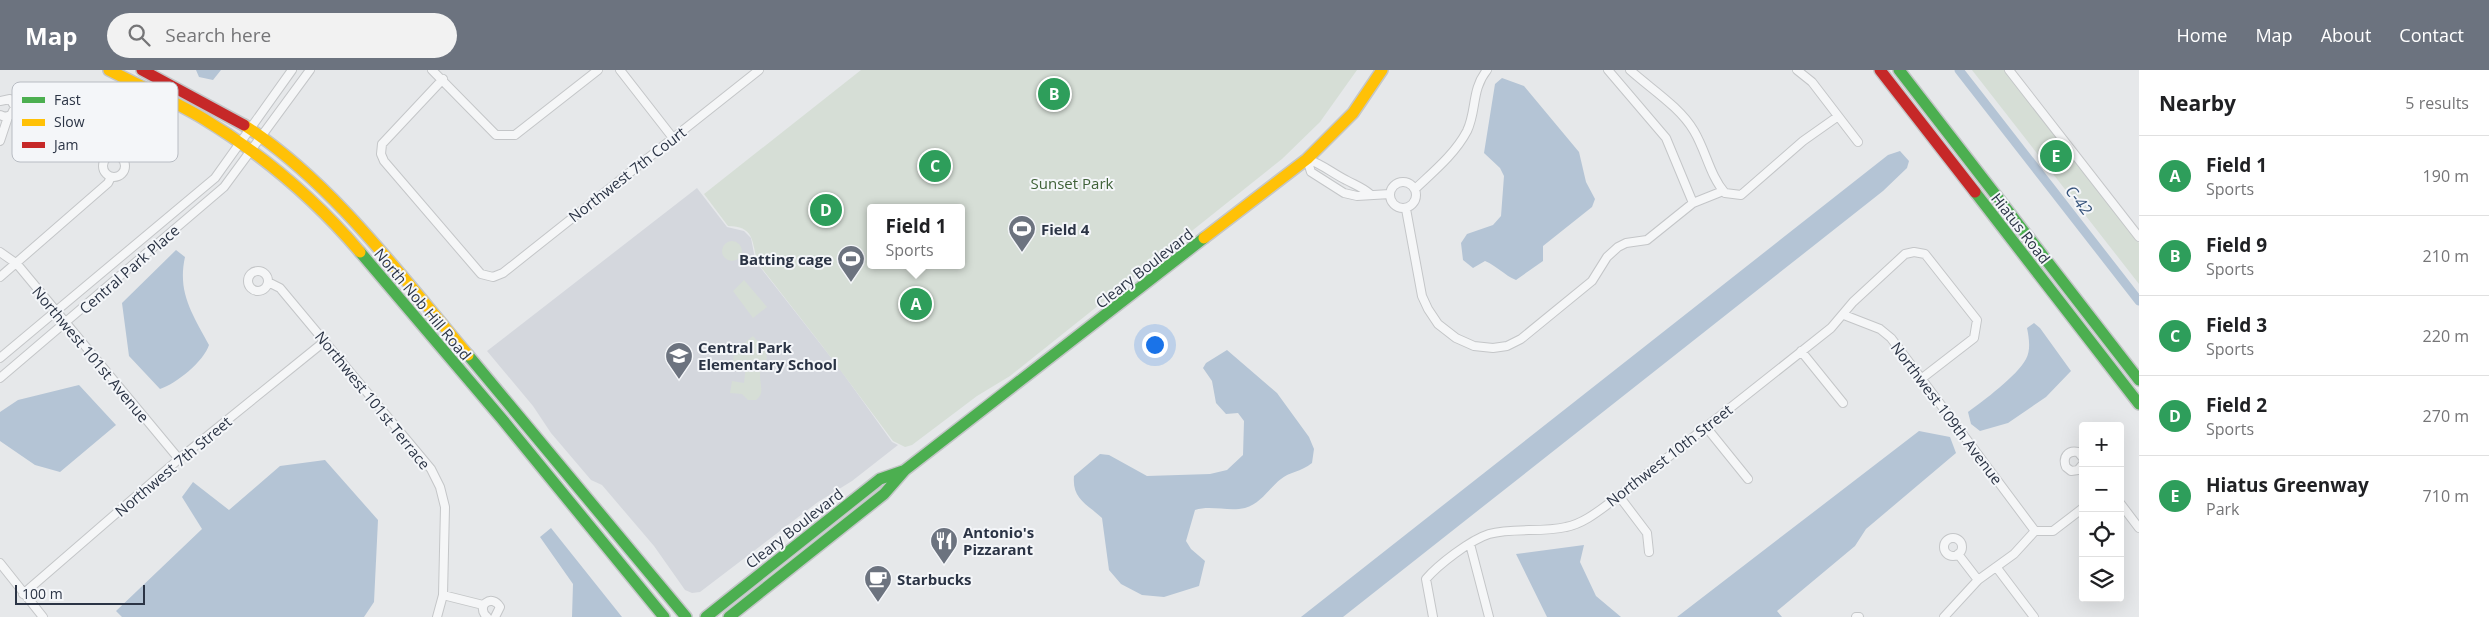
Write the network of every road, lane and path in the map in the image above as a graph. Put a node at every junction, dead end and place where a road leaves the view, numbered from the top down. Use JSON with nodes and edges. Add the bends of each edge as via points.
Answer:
{"nodes":[{"id":1,"x":109,"y":70,"type":"edge"},
{"id":2,"x":142,"y":70,"type":"edge"},
{"id":3,"x":292,"y":70,"type":"edge"},
{"id":4,"x":310,"y":70,"type":"edge"},
{"id":5,"x":432,"y":70,"type":"edge"},
{"id":6,"x":598,"y":70,"type":"edge"},
{"id":7,"x":620,"y":70,"type":"edge"},
{"id":8,"x":760,"y":70,"type":"edge"},
{"id":9,"x":1382,"y":70,"type":"edge"},
{"id":10,"x":1488,"y":70,"type":"edge"},
{"id":11,"x":1608,"y":70,"type":"edge"},
{"id":12,"x":1630,"y":70,"type":"edge"},
{"id":13,"x":1797,"y":70,"type":"edge"},
{"id":14,"x":1880,"y":70,"type":"edge"},
{"id":15,"x":1899,"y":70,"type":"edge"},
{"id":16,"x":2009,"y":70,"type":"edge"},
{"id":17,"x":443,"y":79,"type":"junction"},
{"id":18,"x":132,"y":82,"type":"edge"},
{"id":19,"x":165,"y":82,"type":"edge"},
{"id":20,"x":178,"y":88,"type":"edge"},
{"id":21,"x":0,"y":101,"type":"edge"},
{"id":22,"x":12,"y":102,"type":"edge"},
{"id":23,"x":178,"y":106,"type":"edge"},
{"id":24,"x":4,"y":116,"type":"edge"},
{"id":25,"x":1837,"y":116,"type":"junction"},
{"id":26,"x":250,"y":129,"type":"junction"},
{"id":27,"x":262,"y":137,"type":"junction"},
{"id":28,"x":673,"y":138,"type":"junction"},
{"id":29,"x":0,"y":141,"type":"edge"},
{"id":30,"x":1858,"y":142,"type":"dead end"},
{"id":31,"x":240,"y":144,"type":"junction"},
{"id":32,"x":252,"y":151,"type":"junction"},
{"id":33,"x":1307,"y":159,"type":"junction"},
{"id":34,"x":111,"y":177,"type":"dead end"},
{"id":35,"x":1415,"y":189,"type":"junction"},
{"id":36,"x":1723,"y":191,"type":"junction"},
{"id":37,"x":1370,"y":194,"type":"junction"},
{"id":38,"x":1390,"y":194,"type":"junction"},
{"id":39,"x":1693,"y":203,"type":"junction"},
{"id":40,"x":1406,"y":209,"type":"junction"},
{"id":41,"x":2139,"y":237,"type":"edge"},
{"id":42,"x":0,"y":252,"type":"edge"},
{"id":43,"x":17,"y":264,"type":"junction"},
{"id":44,"x":0,"y":277,"type":"edge"},
{"id":45,"x":268,"y":282,"type":"dead end"},
{"id":46,"x":55,"y":312,"type":"junction"},
{"id":47,"x":1844,"y":316,"type":"junction"},
{"id":48,"x":66,"y":324,"type":"junction"},
{"id":49,"x":325,"y":341,"type":"junction"},
{"id":50,"x":1801,"y":351,"type":"junction"},
{"id":51,"x":0,"y":358,"type":"edge"},
{"id":52,"x":0,"y":378,"type":"edge"},
{"id":53,"x":1921,"y":379,"type":"junction"},
{"id":54,"x":2139,"y":380,"type":"edge"},
{"id":55,"x":1843,"y":403,"type":"dead end"},
{"id":56,"x":2139,"y":404,"type":"edge"},
{"id":57,"x":1706,"y":427,"type":"junction"},
{"id":58,"x":2079,"y":453,"type":"edge"},
{"id":59,"x":179,"y":459,"type":"junction"},
{"id":60,"x":2080,"y":467,"type":"edge"},
{"id":61,"x":905,"y":470,"type":"junction"},
{"id":62,"x":1748,"y":479,"type":"dead end"},
{"id":63,"x":1619,"y":496,"type":"junction"},
{"id":64,"x":2124,"y":508,"type":"edge"},
{"id":65,"x":2079,"y":511,"type":"edge"},
{"id":66,"x":2139,"y":528,"type":"edge"},
{"id":67,"x":2035,"y":531,"type":"junction"},
{"id":68,"x":1470,"y":544,"type":"junction"},
{"id":69,"x":1649,"y":552,"type":"dead end"},
{"id":70,"x":1958,"y":554,"type":"dead end"},
{"id":71,"x":0,"y":563,"type":"edge"},
{"id":72,"x":1997,"y":568,"type":"junction"},
{"id":73,"x":1978,"y":580,"type":"junction"},
{"id":74,"x":23,"y":594,"type":"junction"},
{"id":75,"x":443,"y":595,"type":"junction"},
{"id":76,"x":483,"y":604,"type":"junction"},
{"id":77,"x":43,"y":617,"type":"edge"},
{"id":78,"x":437,"y":617,"type":"edge"},
{"id":79,"x":487,"y":617,"type":"edge"},
{"id":80,"x":495,"y":617,"type":"edge"},
{"id":81,"x":664,"y":617,"type":"edge"},
{"id":82,"x":686,"y":617,"type":"edge"},
{"id":83,"x":706,"y":617,"type":"edge"},
{"id":84,"x":729,"y":617,"type":"edge"},
{"id":85,"x":1433,"y":617,"type":"edge"},
{"id":86,"x":1489,"y":617,"type":"edge"},
{"id":87,"x":1944,"y":617,"type":"edge"},
{"id":88,"x":2034,"y":617,"type":"edge"}],
"edges":[{"from":1,"to":18,"type":"main road","name":"North Nob Hill Road"},
{"from":2,"to":19,"type":"main road","name":"North Nob Hill Road"},
{"from":3,"to":26,"type":"street","name":"Central Park Place"},
{"from":4,"to":27,"type":"street","name":"Central Park Place"},
{"from":5,"to":17,"type":"street"},
{"from":6,"to":17,"type":"street","via":[[515,135],[496,135]]},
{"from":7,"to":28,"type":"street"},
{"from":8,"to":28,"type":"street","name":"Northwest 7th Court"},
{"from":9,"to":33,"type":"main road","name":"Cleary Boulevard","via":[[1353,112]]},
{"from":10,"to":35,"type":"street","via":[[1478,81],[1466,132],[1439,167]]},
{"from":11,"to":39,"type":"street","via":[[1666,138]]},
{"from":12,"to":36,"type":"street","via":[[1694,130]]},
{"from":13,"to":25,"type":"street","via":[[1812,82]]},
{"from":14,"to":56,"type":"main road","name":"Hiatus Road"},
{"from":15,"to":54,"type":"main road","name":"Hiatus Road"},
{"from":16,"to":41,"type":"street"},
{"from":17,"to":28,"type":"street","name":"Northwest 7th Court","via":[[382,144],[381,154],[481,274],[493,277],[503,273]]},
{"from":20,"to":26,"type":"main road","name":"North Nob Hill Road"},
{"from":21,"to":22,"type":"street","via":[[6,98]]},
{"from":23,"to":31,"type":"main road","name":"North Nob Hill Road"},
{"from":24,"to":29,"type":"street"},
{"from":25,"to":30,"type":"street"},
{"from":25,"to":36,"type":"street","via":[[1741,195]]},
{"from":26,"to":27,"type":"main road","name":"North Nob Hill Road"},
{"from":26,"to":31,"type":"street","name":"Central Park Place"},
{"from":27,"to":32,"type":"street","name":"Central Park Place"},
{"from":27,"to":82,"type":"main road","name":"North Nob Hill Road","via":[[303,170],[367,235]]},
{"from":31,"to":32,"type":"main road","name":"North Nob Hill Road"},
{"from":31,"to":46,"type":"street","name":"Central Park Place","via":[[215,178]]},
{"from":32,"to":48,"type":"street","name":"Central Park Place","via":[[224,187]]},
{"from":32,"to":81,"type":"main road","name":"North Nob Hill Road","via":[[293,182],[329,216],[502,419]]},
{"from":33,"to":37,"type":"street","via":[[1320,163]]},
{"from":33,"to":37,"type":"street","via":[[1312,172],[1344,194]]},
{"from":33,"to":61,"type":"main road","name":"Cleary Boulevard"},
{"from":34,"to":43,"type":"street"},
{"from":35,"to":38,"type":"street","via":[[1408,183],[1399,182]]},
{"from":35,"to":40,"type":"street","via":[[1415,202]]},
{"from":36,"to":39,"type":"street"},
{"from":37,"to":38,"type":"street"},
{"from":38,"to":40,"type":"street","via":[[1393,205]]},
{"from":39,"to":40,"type":"street","via":[[1647,240],[1618,247],[1607,257],[1592,281],[1529,333],[1507,346],[1493,348],[1474,346],[1456,338],[1438,324],[1428,309],[1422,296]]},
{"from":42,"to":43,"type":"street","name":"Northwest 101st Avenue"},
{"from":43,"to":44,"type":"street"},
{"from":43,"to":46,"type":"street","name":"Northwest 101st Avenue"},
{"from":45,"to":49,"type":"street","name":"Northwest 101st Terrace","via":[[280,288]]},
{"from":46,"to":48,"type":"street","name":"Northwest 101st Avenue"},
{"from":46,"to":51,"type":"street","name":"Central Park Place"},
{"from":47,"to":50,"type":"street","name":"Northwest 10th Street"},
{"from":47,"to":53,"type":"street","name":"Northwest 109th Avenue","via":[[1880,329],[1891,338]]},
{"from":47,"to":53,"type":"street","name":"Northwest 10th Street","via":[[1853,302],[1905,254],[1925,254],[1977,320],[1974,338]]},
{"from":48,"to":52,"type":"street","name":"Central Park Place"},
{"from":48,"to":59,"type":"street","name":"Northwest 101st Avenue"},
{"from":49,"to":59,"type":"street","name":"Northwest 7th Street"},
{"from":49,"to":75,"type":"street","name":"Northwest 101st Terrace","via":[[431,469],[440,487],[445,507]]},
{"from":50,"to":55,"type":"street"},
{"from":50,"to":57,"type":"street","name":"Northwest 10th Street"},
{"from":53,"to":67,"type":"street","name":"Northwest 109th Avenue"},
{"from":57,"to":62,"type":"street"},
{"from":57,"to":63,"type":"street","name":"Northwest 10th Street"},
{"from":58,"to":60,"type":"street","via":[[2072,452],[2064,460],[2071,470]]},
{"from":59,"to":74,"type":"street","name":"Northwest 7th Street"},
{"from":61,"to":83,"type":"main road","name":"Cleary Boulevard","via":[[880,479]]},
{"from":61,"to":84,"type":"main road","name":"Cleary Boulevard","via":[[884,494]]},
{"from":63,"to":68,"type":"street","name":"Northwest 10th Street","via":[[1583,522],[1566,527],[1489,534]]},
{"from":63,"to":69,"type":"street","via":[[1647,533]]},
{"from":64,"to":66,"type":"street"},
{"from":65,"to":67,"type":"street","via":[[2054,531]]},
{"from":67,"to":72,"type":"street"},
{"from":68,"to":85,"type":"street","name":"Northwest 10th Street","via":[[1426,579]]},
{"from":68,"to":86,"type":"street"},
{"from":70,"to":73,"type":"street"},
{"from":71,"to":74,"type":"street"},
{"from":72,"to":73,"type":"street"},
{"from":72,"to":88,"type":"street"},
{"from":73,"to":87,"type":"street"},
{"from":74,"to":77,"type":"street"},
{"from":75,"to":76,"type":"street"},
{"from":75,"to":78,"type":"street","name":"Northwest 101st Terrace"},
{"from":76,"to":79,"type":"street","via":[[483,613]]},
{"from":76,"to":80,"type":"street","via":[[497,602],[500,610]]}]}
